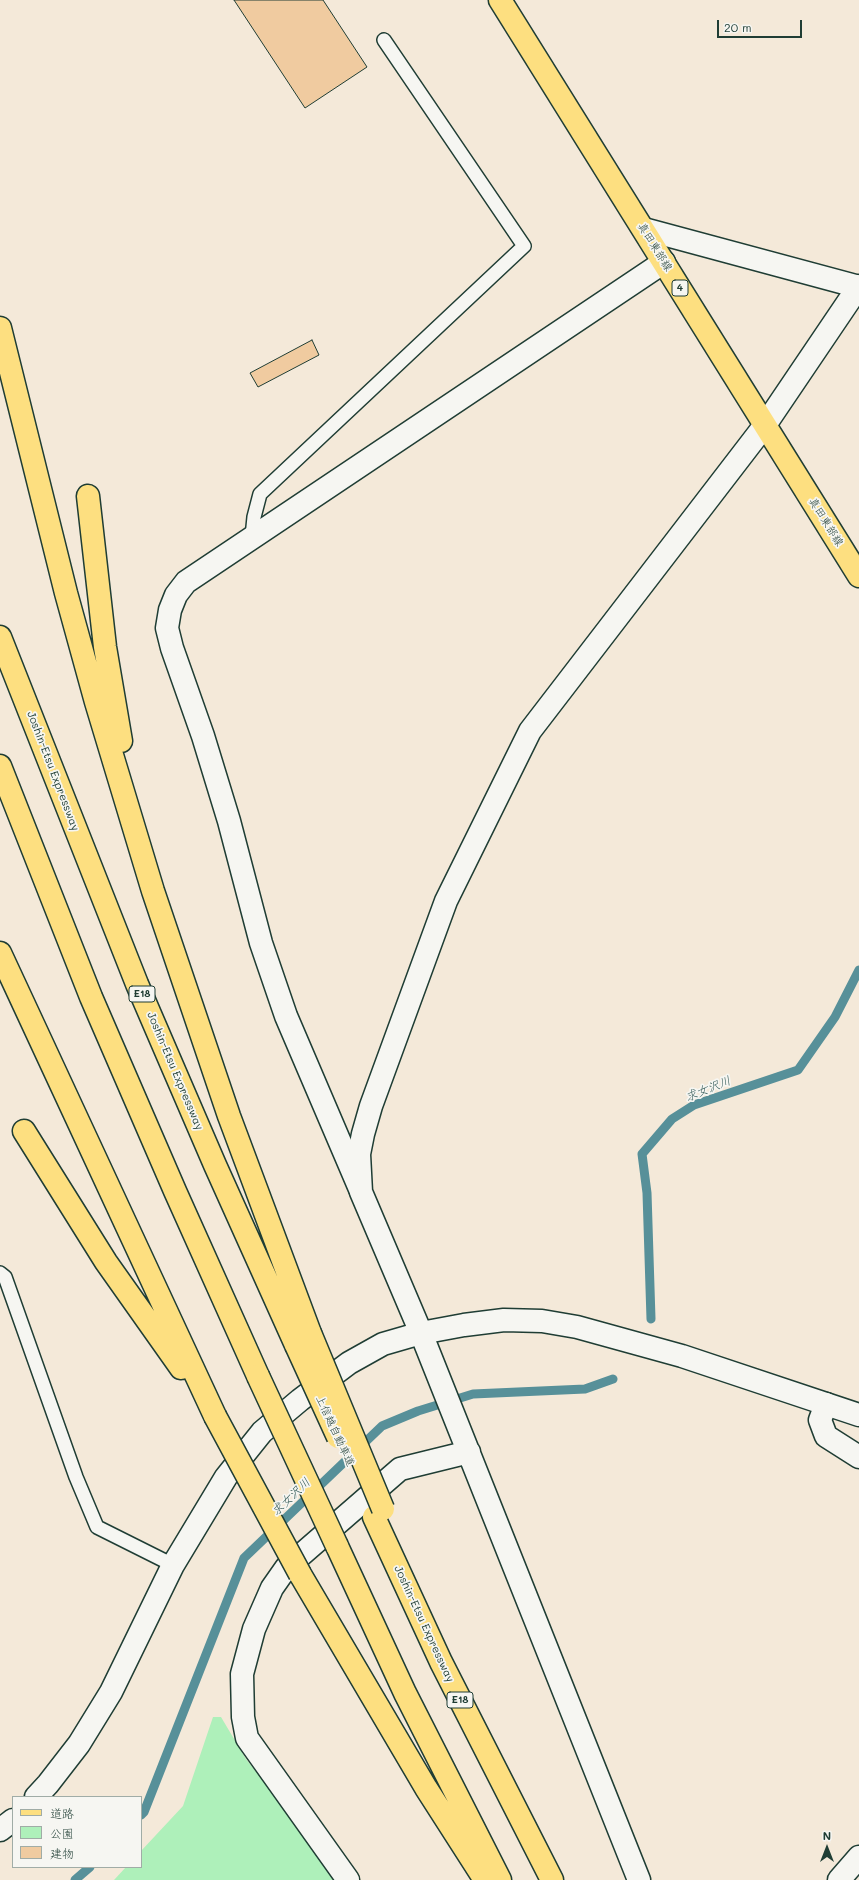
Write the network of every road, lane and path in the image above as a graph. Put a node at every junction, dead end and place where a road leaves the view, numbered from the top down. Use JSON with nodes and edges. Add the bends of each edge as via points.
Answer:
{"nodes":[{"id":1,"x":500,"y":0,"type":"edge"},
{"id":2,"x":384,"y":40,"type":"dead end"},
{"id":3,"x":644,"y":229,"type":"junction"},
{"id":4,"x":664,"y":262,"type":"junction"},
{"id":5,"x":859,"y":287,"type":"edge"},
{"id":6,"x":0,"y":328,"type":"edge"},
{"id":7,"x":765,"y":425,"type":"junction"},
{"id":8,"x":88,"y":496,"type":"dead end"},
{"id":9,"x":252,"y":538,"type":"junction"},
{"id":10,"x":859,"y":576,"type":"edge"},
{"id":11,"x":0,"y":637,"type":"edge"},
{"id":12,"x":0,"y":766,"type":"edge"},
{"id":13,"x":153,"y":890,"type":"junction"},
{"id":14,"x":0,"y":953,"type":"edge"},
{"id":15,"x":24,"y":1131,"type":"dead end"},
{"id":16,"x":361,"y":1192,"type":"junction"},
{"id":17,"x":0,"y":1273,"type":"edge"},
{"id":18,"x":421,"y":1333,"type":"junction"},
{"id":19,"x":303,"y":1339,"type":"junction"},
{"id":20,"x":826,"y":1404,"type":"junction"},
{"id":21,"x":859,"y":1415,"type":"edge"},
{"id":22,"x":215,"y":1416,"type":"junction"},
{"id":23,"x":465,"y":1443,"type":"junction"},
{"id":24,"x":859,"y":1457,"type":"edge"},
{"id":25,"x":379,"y":1513,"type":"joint"},
{"id":26,"x":173,"y":1565,"type":"junction"},
{"id":27,"x":37,"y":1796,"type":"edge"},
{"id":28,"x":12,"y":1821,"type":"edge"},
{"id":29,"x":0,"y":1830,"type":"edge"},
{"id":30,"x":859,"y":1858,"type":"edge"},
{"id":31,"x":348,"y":1880,"type":"edge"},
{"id":32,"x":485,"y":1880,"type":"edge"},
{"id":33,"x":500,"y":1880,"type":"edge"},
{"id":34,"x":552,"y":1880,"type":"edge"},
{"id":35,"x":639,"y":1880,"type":"edge"},
{"id":36,"x":839,"y":1880,"type":"edge"}],
"edges":[{"from":1,"to":3,"type":"main road","name":"真田東部線","number":"4"},
{"from":2,"to":9,"type":"lane","via":[[524,246],[260,494]]},
{"from":3,"to":4,"type":"main road","name":"真田東部線","number":"4"},
{"from":3,"to":5,"type":"street"},
{"from":4,"to":7,"type":"main road","name":"真田東部線","number":"4"},
{"from":4,"to":9,"type":"street"},
{"from":5,"to":7,"type":"street"},
{"from":6,"to":13,"type":"main road","via":[[66,593]]},
{"from":7,"to":10,"type":"main road","name":"真田東部線","number":"4"},
{"from":7,"to":16,"type":"street","via":[[530,731],[446,901],[371,1106],[359,1154]]},
{"from":8,"to":13,"type":"main road","via":[[105,647],[117,720],[132,803]]},
{"from":9,"to":16,"type":"street","via":[[186,582],[176,595],[167,628],[203,736],[229,821],[261,943],[286,1016]]},
{"from":11,"to":19,"type":"main road","name":"Joshin-Etsu Expressway","number":"E18","via":[[137,984],[215,1165]]},
{"from":12,"to":33,"type":"main road","bridge":true,"via":[[91,997],[258,1376],[405,1693]]},
{"from":13,"to":19,"type":"main road"},
{"from":14,"to":22,"type":"main road"},
{"from":15,"to":22,"type":"main road","via":[[106,1262]]},
{"from":16,"to":18,"type":"street"},
{"from":17,"to":26,"type":"lane","via":[[5,1277],[76,1477],[97,1528]]},
{"from":18,"to":20,"type":"street","via":[[504,1320],[542,1321],[577,1327],[682,1356]]},
{"from":18,"to":23,"type":"street"},
{"from":18,"to":26,"type":"street","via":[[384,1344],[349,1363],[262,1432],[226,1477]]},
{"from":19,"to":25,"type":"main road","name":"上信越自動車道","number":"E18","bridge":true},
{"from":20,"to":21,"type":"street"},
{"from":20,"to":24,"type":"street","via":[[820,1420],[826,1436]]},
{"from":22,"to":32,"type":"main road","bridge":true,"via":[[300,1574],[426,1788]]},
{"from":23,"to":31,"type":"street","via":[[400,1469],[286,1568],[272,1588],[254,1629],[242,1674],[243,1717],[247,1738]]},
{"from":23,"to":35,"type":"street"},
{"from":25,"to":34,"type":"main road","name":"Joshin-Etsu Expressway","number":"E18","via":[[441,1662]]},
{"from":26,"to":27,"type":"street","via":[[111,1692],[79,1744]]},
{"from":28,"to":29,"type":"street"},
{"from":30,"to":36,"type":"street"}]}
